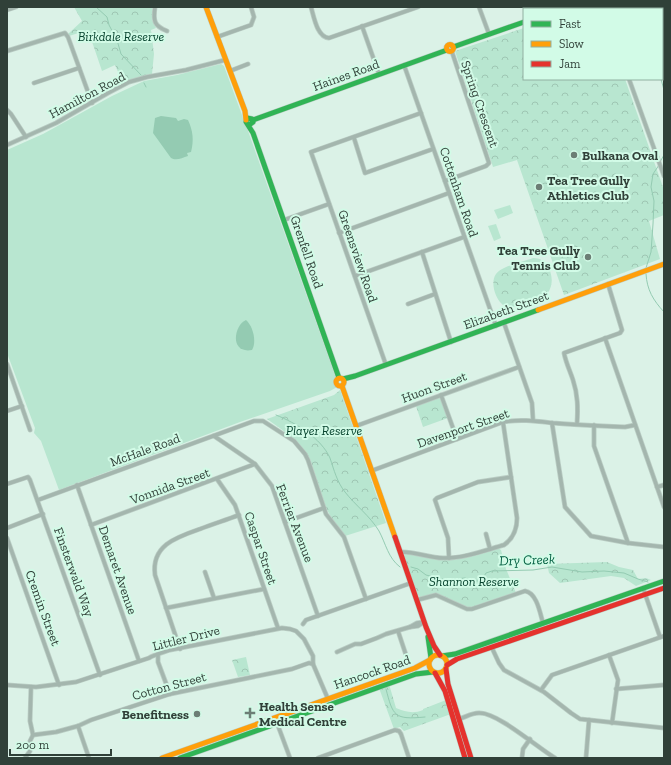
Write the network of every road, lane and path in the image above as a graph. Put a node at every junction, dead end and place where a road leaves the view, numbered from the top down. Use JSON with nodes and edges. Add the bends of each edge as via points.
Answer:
{"nodes":[{"id":1,"x":16,"y":7,"type":"edge"},
{"id":2,"x":155,"y":7,"type":"edge"},
{"id":3,"x":206,"y":7,"type":"edge"},
{"id":4,"x":251,"y":7,"type":"edge"},
{"id":5,"x":311,"y":7,"type":"edge"},
{"id":6,"x":418,"y":7,"type":"edge"},
{"id":7,"x":479,"y":7,"type":"edge"},
{"id":8,"x":7,"y":10,"type":"edge"},
{"id":9,"x":523,"y":22,"type":"edge"},
{"id":10,"x":362,"y":26,"type":"junction"},
{"id":11,"x":167,"y":31,"type":"dead end"},
{"id":12,"x":489,"y":34,"type":"junction"},
{"id":13,"x":217,"y":37,"type":"junction"},
{"id":14,"x":450,"y":50,"type":"junction"},
{"id":15,"x":7,"y":51,"type":"edge"},
{"id":16,"x":225,"y":60,"type":"junction"},
{"id":17,"x":248,"y":64,"type":"dead end"},
{"id":18,"x":404,"y":65,"type":"junction"},
{"id":19,"x":79,"y":68,"type":"junction"},
{"id":20,"x":230,"y":71,"type":"junction"},
{"id":21,"x":379,"y":74,"type":"junction"},
{"id":22,"x":629,"y":80,"type":"edge"},
{"id":23,"x":34,"y":83,"type":"dead end"},
{"id":24,"x":92,"y":103,"type":"junction"},
{"id":25,"x":7,"y":110,"type":"edge"},
{"id":26,"x":421,"y":113,"type":"junction"},
{"id":27,"x":250,"y":121,"type":"junction"},
{"id":28,"x":26,"y":137,"type":"junction"},
{"id":29,"x":354,"y":138,"type":"junction"},
{"id":30,"x":7,"y":144,"type":"edge"},
{"id":31,"x":433,"y":149,"type":"junction"},
{"id":32,"x":664,"y":176,"type":"edge"},
{"id":33,"x":445,"y":181,"type":"junction"},
{"id":34,"x":449,"y":193,"type":"junction"},
{"id":35,"x":329,"y":204,"type":"junction"},
{"id":36,"x":284,"y":220,"type":"junction"},
{"id":37,"x":339,"y":233,"type":"junction"},
{"id":38,"x":464,"y":237,"type":"junction"},
{"id":39,"x":422,"y":252,"type":"junction"},
{"id":40,"x":664,"y":264,"type":"edge"},
{"id":41,"x":355,"y":276,"type":"junction"},
{"id":42,"x":608,"y":284,"type":"junction"},
{"id":43,"x":435,"y":294,"type":"junction"},
{"id":44,"x":408,"y":304,"type":"dead end"},
{"id":45,"x":504,"y":323,"type":"junction"},
{"id":46,"x":496,"y":326,"type":"junction"},
{"id":47,"x":605,"y":338,"type":"junction"},
{"id":48,"x":451,"y":342,"type":"junction"},
{"id":49,"x":7,"y":364,"type":"edge"},
{"id":50,"x":386,"y":365,"type":"junction"},
{"id":51,"x":519,"y":367,"type":"junction"},
{"id":52,"x":342,"y":381,"type":"junction"},
{"id":53,"x":441,"y":395,"type":"junction"},
{"id":54,"x":22,"y":406,"type":"junction"},
{"id":55,"x":7,"y":411,"type":"edge"},
{"id":56,"x":533,"y":420,"type":"junction"},
{"id":57,"x":503,"y":422,"type":"junction"},
{"id":58,"x":552,"y":423,"type":"junction"},
{"id":59,"x":577,"y":424,"type":"junction"},
{"id":60,"x":594,"y":425,"type":"junction"},
{"id":61,"x":635,"y":425,"type":"junction"},
{"id":62,"x":356,"y":426,"type":"junction"},
{"id":63,"x":30,"y":430,"type":"dead end"},
{"id":64,"x":214,"y":436,"type":"junction"},
{"id":65,"x":457,"y":439,"type":"junction"},
{"id":66,"x":254,"y":464,"type":"junction"},
{"id":67,"x":372,"y":471,"type":"junction"},
{"id":68,"x":511,"y":477,"type":"junction"},
{"id":69,"x":217,"y":479,"type":"junction"},
{"id":70,"x":7,"y":484,"type":"edge"},
{"id":71,"x":77,"y":485,"type":"junction"},
{"id":72,"x":664,"y":485,"type":"edge"},
{"id":73,"x":657,"y":487,"type":"junction"},
{"id":74,"x":38,"y":500,"type":"junction"},
{"id":75,"x":664,"y":507,"type":"edge"},
{"id":76,"x":324,"y":508,"type":"junction"},
{"id":77,"x":43,"y":514,"type":"junction"},
{"id":78,"x":238,"y":515,"type":"junction"},
{"id":79,"x":285,"y":522,"type":"junction"},
{"id":80,"x":91,"y":524,"type":"junction"},
{"id":81,"x":7,"y":528,"type":"edge"},
{"id":82,"x":486,"y":534,"type":"dead end"},
{"id":83,"x":7,"y":538,"type":"edge"},
{"id":84,"x":628,"y":543,"type":"junction"},
{"id":85,"x":664,"y":547,"type":"edge"},
{"id":86,"x":490,"y":549,"type":"junction"},
{"id":87,"x":400,"y":552,"type":"junction"},
{"id":88,"x":449,"y":558,"type":"junction"},
{"id":89,"x":205,"y":572,"type":"dead end"},
{"id":90,"x":664,"y":581,"type":"edge"},
{"id":91,"x":411,"y":583,"type":"junction"},
{"id":92,"x":643,"y":588,"type":"junction"},
{"id":93,"x":664,"y":588,"type":"edge"},
{"id":94,"x":264,"y":589,"type":"junction"},
{"id":95,"x":645,"y":594,"type":"junction"},
{"id":96,"x":214,"y":598,"type":"junction"},
{"id":97,"x":366,"y":599,"type":"junction"},
{"id":98,"x":417,"y":600,"type":"junction"},
{"id":99,"x":166,"y":608,"type":"junction"},
{"id":100,"x":318,"y":616,"type":"junction"},
{"id":101,"x":544,"y":623,"type":"junction"},
{"id":102,"x":303,"y":624,"type":"dead end"},
{"id":103,"x":425,"y":624,"type":"junction"},
{"id":104,"x":278,"y":628,"type":"junction"},
{"id":105,"x":398,"y":631,"type":"junction"},
{"id":106,"x":662,"y":637,"type":"edge"},
{"id":107,"x":492,"y":648,"type":"junction"},
{"id":108,"x":180,"y":649,"type":"junction"},
{"id":109,"x":337,"y":652,"type":"dead end"},
{"id":110,"x":158,"y":655,"type":"junction"},
{"id":111,"x":406,"y":655,"type":"dead end"},
{"id":112,"x":609,"y":655,"type":"junction"},
{"id":113,"x":441,"y":656,"type":"junction"},
{"id":114,"x":430,"y":659,"type":"junction"},
{"id":115,"x":139,"y":661,"type":"junction"},
{"id":116,"x":313,"y":664,"type":"junction"},
{"id":117,"x":447,"y":667,"type":"junction"},
{"id":118,"x":434,"y":673,"type":"junction"},
{"id":119,"x":100,"y":675,"type":"junction"},
{"id":120,"x":7,"y":685,"type":"edge"},
{"id":121,"x":59,"y":685,"type":"junction"},
{"id":122,"x":664,"y":685,"type":"edge"},
{"id":123,"x":31,"y":687,"type":"junction"},
{"id":124,"x":616,"y":689,"type":"junction"},
{"id":125,"x":541,"y":690,"type":"junction"},
{"id":126,"x":170,"y":694,"type":"junction"},
{"id":127,"x":328,"y":699,"type":"junction"},
{"id":128,"x":342,"y":700,"type":"junction"},
{"id":129,"x":322,"y":708,"type":"junction"},
{"id":130,"x":282,"y":715,"type":"junction"},
{"id":131,"x":459,"y":719,"type":"junction"},
{"id":132,"x":589,"y":720,"type":"junction"},
{"id":133,"x":265,"y":721,"type":"junction"},
{"id":134,"x":454,"y":721,"type":"junction"},
{"id":135,"x":277,"y":723,"type":"junction"},
{"id":136,"x":612,"y":723,"type":"junction"},
{"id":137,"x":78,"y":726,"type":"junction"},
{"id":138,"x":664,"y":728,"type":"edge"},
{"id":139,"x":33,"y":735,"type":"junction"},
{"id":140,"x":530,"y":739,"type":"junction"},
{"id":141,"x":25,"y":758,"type":"edge"},
{"id":142,"x":89,"y":758,"type":"edge"},
{"id":143,"x":162,"y":758,"type":"edge"},
{"id":144,"x":180,"y":758,"type":"edge"},
{"id":145,"x":290,"y":758,"type":"edge"},
{"id":146,"x":318,"y":758,"type":"edge"},
{"id":147,"x":409,"y":758,"type":"edge"},
{"id":148,"x":465,"y":758,"type":"edge"},
{"id":149,"x":471,"y":758,"type":"edge"},
{"id":150,"x":522,"y":758,"type":"edge"},
{"id":151,"x":555,"y":758,"type":"edge"},
{"id":152,"x":586,"y":758,"type":"edge"}],
"edges":[{"from":1,"to":8,"type":"street"},
{"from":2,"to":11,"type":"street","via":[[156,24]]},
{"from":3,"to":13,"type":"main road","name":"Grenfell Road"},
{"from":4,"to":13,"type":"street","via":[[254,17],[249,26]]},
{"from":5,"to":10,"type":"street","via":[[325,38]]},
{"from":6,"to":10,"type":"street"},
{"from":7,"to":12,"type":"street"},
{"from":9,"to":12,"type":"main road","name":"Haines Road"},
{"from":10,"to":21,"type":"street"},
{"from":12,"to":14,"type":"main road","name":"Haines Road"},
{"from":13,"to":16,"type":"main road","name":"Grenfell Road"},
{"from":14,"to":18,"type":"main road","name":"Haines Road"},
{"from":14,"to":33,"type":"street","name":"Spring Crescent","via":[[489,163]]},
{"from":15,"to":19,"type":"street","via":[[65,33]]},
{"from":16,"to":20,"type":"main road","name":"Grenfell Road"},
{"from":16,"to":24,"type":"street","name":"Hamilton Road","via":[[138,79],[118,87]]},
{"from":17,"to":20,"type":"street"},
{"from":18,"to":21,"type":"main road","name":"Haines Road"},
{"from":18,"to":26,"type":"street","name":"Cottenham Road"},
{"from":19,"to":23,"type":"street"},
{"from":19,"to":24,"type":"street"},
{"from":20,"to":27,"type":"main road","name":"Grenfell Road"},
{"from":21,"to":27,"type":"main road","name":"Haines Road"},
{"from":22,"to":32,"type":"street"},
{"from":24,"to":28,"type":"street","name":"Hamilton Road"},
{"from":25,"to":28,"type":"street"},
{"from":26,"to":29,"type":"street"},
{"from":26,"to":31,"type":"street","name":"Cottenham Road"},
{"from":27,"to":36,"type":"main road","name":"Grenfell Road"},
{"from":28,"to":30,"type":"street","name":"Hamilton Road"},
{"from":29,"to":31,"type":"street","via":[[365,173]]},
{"from":29,"to":35,"type":"street","name":"Greensview Road","via":[[312,152]]},
{"from":31,"to":33,"type":"street","name":"Cottenham Road"},
{"from":33,"to":34,"type":"street","name":"Cottenham Road"},
{"from":34,"to":37,"type":"street"},
{"from":34,"to":38,"type":"street","name":"Cottenham Road"},
{"from":35,"to":36,"type":"street"},
{"from":35,"to":37,"type":"street","name":"Greensview Road"},
{"from":36,"to":52,"type":"main road","name":"Grenfell Road"},
{"from":37,"to":41,"type":"street","name":"Greensview Road"},
{"from":38,"to":39,"type":"street"},
{"from":38,"to":46,"type":"street","name":"Cottenham Road"},
{"from":39,"to":41,"type":"street"},
{"from":39,"to":43,"type":"street"},
{"from":40,"to":42,"type":"main road","name":"Elizabeth Street"},
{"from":41,"to":50,"type":"street","name":"Greensview Road"},
{"from":42,"to":45,"type":"main road","name":"Elizabeth Street"},
{"from":42,"to":47,"type":"street","via":[[622,330]]},
{"from":43,"to":44,"type":"street"},
{"from":43,"to":48,"type":"street"},
{"from":45,"to":46,"type":"main road","name":"Elizabeth Street"},
{"from":45,"to":51,"type":"street"},
{"from":46,"to":48,"type":"main road","name":"Elizabeth Street"},
{"from":47,"to":59,"type":"street","via":[[564,353],[577,395]]},
{"from":47,"to":61,"type":"street"},
{"from":48,"to":50,"type":"main road","name":"Elizabeth Street"},
{"from":49,"to":54,"type":"street"},
{"from":50,"to":52,"type":"main road","name":"Elizabeth Street"},
{"from":51,"to":53,"type":"street","name":"Huon Street"},
{"from":51,"to":56,"type":"street","via":[[532,403]]},
{"from":52,"to":62,"type":"main road","name":"Grenfell Road"},
{"from":53,"to":62,"type":"street","name":"Huon Street"},
{"from":53,"to":65,"type":"street"},
{"from":54,"to":55,"type":"street"},
{"from":54,"to":63,"type":"street"},
{"from":56,"to":57,"type":"street","name":"Davenport Street"},
{"from":56,"to":58,"type":"street","name":"Davenport Street"},
{"from":57,"to":65,"type":"street","name":"Davenport Street"},
{"from":57,"to":68,"type":"street"},
{"from":58,"to":59,"type":"street","name":"Davenport Street"},
{"from":58,"to":84,"type":"street","via":[[566,507],[591,536]]},
{"from":59,"to":60,"type":"street","name":"Davenport Street"},
{"from":60,"to":61,"type":"street","name":"Davenport Street"},
{"from":60,"to":84,"type":"street","via":[[594,446]]},
{"from":61,"to":73,"type":"street"},
{"from":62,"to":67,"type":"main road","name":"Grenfell Road"},
{"from":64,"to":66,"type":"street","name":"Ferrier Avenue"},
{"from":64,"to":71,"type":"street","name":"McHale Road"},
{"from":64,"to":76,"type":"street","name":"McHale Road","via":[[259,420],[294,441],[308,460]]},
{"from":65,"to":67,"type":"street","name":"Davenport Street"},
{"from":66,"to":69,"type":"street","name":"Vonnida Street"},
{"from":66,"to":79,"type":"street","name":"Ferrier Avenue","via":[[272,486]]},
{"from":67,"to":87,"type":"main road","name":"Grenfell Road"},
{"from":68,"to":86,"type":"street","via":[[517,525],[514,535],[508,542]]},
{"from":68,"to":88,"type":"street","via":[[478,482],[435,500],[448,538]]},
{"from":69,"to":78,"type":"street","name":"Caspar Street","via":[[235,505]]},
{"from":69,"to":80,"type":"street","name":"Vonnida Street"},
{"from":70,"to":74,"type":"street","name":"Finsterwald Way","via":[[28,477]]},
{"from":71,"to":74,"type":"street","name":"McHale Road"},
{"from":71,"to":80,"type":"street","name":"Demaret Avenue"},
{"from":72,"to":73,"type":"street"},
{"from":73,"to":75,"type":"street"},
{"from":74,"to":77,"type":"street","name":"Finsterwald Way"},
{"from":76,"to":79,"type":"street"},
{"from":76,"to":97,"type":"street","via":[[344,537]]},
{"from":77,"to":81,"type":"street"},
{"from":77,"to":119,"type":"street","name":"Finsterwald Way"},
{"from":78,"to":94,"type":"street","name":"Caspar Street"},
{"from":78,"to":99,"type":"street","via":[[175,538],[164,547],[156,560],[155,571]]},
{"from":79,"to":100,"type":"street","name":"Ferrier Avenue"},
{"from":80,"to":115,"type":"street","name":"Demaret Avenue"},
{"from":82,"to":86,"type":"street"},
{"from":83,"to":121,"type":"street","name":"Cremin Street"},
{"from":84,"to":85,"type":"street"},
{"from":86,"to":88,"type":"street"},
{"from":87,"to":88,"type":"street"},
{"from":87,"to":91,"type":"main road","name":"Grenfell Road"},
{"from":89,"to":96,"type":"street"},
{"from":90,"to":92,"type":"main road"},
{"from":91,"to":97,"type":"street"},
{"from":91,"to":98,"type":"main road","name":"Grenfell Road"},
{"from":92,"to":95,"type":"street"},
{"from":92,"to":101,"type":"main road"},
{"from":93,"to":95,"type":"main road"},
{"from":94,"to":96,"type":"street"},
{"from":94,"to":104,"type":"street","name":"Caspar Street"},
{"from":95,"to":106,"type":"street"},
{"from":95,"to":107,"type":"main road"},
{"from":96,"to":99,"type":"street"},
{"from":97,"to":100,"type":"street"},
{"from":98,"to":101,"type":"street","via":[[436,596],[472,609],[528,591],[534,597]]},
{"from":98,"to":103,"type":"main road","name":"Grenfell Road"},
{"from":99,"to":108,"type":"street"},
{"from":100,"to":102,"type":"street","via":[[306,620]]},
{"from":101,"to":113,"type":"main road","via":[[455,654]]},
{"from":103,"to":105,"type":"street"},
{"from":103,"to":113,"type":"main road","name":"Grenfell Road"},
{"from":103,"to":114,"type":"main road","name":"Grenfell Road"},
{"from":104,"to":108,"type":"street","name":"Littler Drive"},
{"from":104,"to":116,"type":"street","name":"Littler Drive","via":[[290,629],[301,635],[313,656]]},
{"from":105,"to":109,"type":"street"},
{"from":105,"to":111,"type":"street"},
{"from":106,"to":112,"type":"street"},
{"from":107,"to":117,"type":"main road","via":[[457,659]]},
{"from":107,"to":125,"type":"street","via":[[504,670]]},
{"from":108,"to":110,"type":"street","name":"Littler Drive"},
{"from":110,"to":115,"type":"street","name":"Littler Drive"},
{"from":110,"to":126,"type":"street","via":[[158,662]]},
{"from":112,"to":124,"type":"street","via":[[618,680]]},
{"from":112,"to":125,"type":"street","via":[[552,675]]},
{"from":113,"to":114,"type":"main road","via":[[435,655]]},
{"from":113,"to":117,"type":"main road","via":[[446,660]]},
{"from":114,"to":118,"type":"main road","via":[[429,667]]},
{"from":114,"to":127,"type":"main road","name":"Hancock Road","via":[[420,666]]},
{"from":115,"to":119,"type":"street","name":"Littler Drive"},
{"from":116,"to":126,"type":"street","name":"Cotton Street"},
{"from":116,"to":127,"type":"street","name":"Littler Drive"},
{"from":117,"to":118,"type":"main road","via":[[442,673]]},
{"from":117,"to":131,"type":"main road","via":[[448,684]]},
{"from":118,"to":128,"type":"main road","name":"Hancock Road","via":[[416,674]]},
{"from":118,"to":134,"type":"main road","via":[[443,686]]},
{"from":119,"to":121,"type":"street","name":"Littler Drive"},
{"from":120,"to":123,"type":"street","name":"Littler Drive"},
{"from":121,"to":123,"type":"street","name":"Littler Drive"},
{"from":122,"to":124,"type":"street"},
{"from":123,"to":139,"type":"street","via":[[30,721]]},
{"from":124,"to":136,"type":"street"},
{"from":125,"to":132,"type":"street","via":[[574,715]]},
{"from":126,"to":137,"type":"street","name":"Cotton Street"},
{"from":127,"to":128,"type":"main road"},
{"from":127,"to":129,"type":"main road"},
{"from":127,"to":130,"type":"main road","name":"Hancock Road"},
{"from":128,"to":129,"type":"main road","name":"Hancock Road"},
{"from":129,"to":135,"type":"main road","name":"Hancock Road"},
{"from":130,"to":133,"type":"main road","name":"Hancock Road"},
{"from":130,"to":135,"type":"main road"},
{"from":131,"to":134,"type":"main road"},
{"from":131,"to":140,"type":"street","via":[[483,713]]},
{"from":131,"to":149,"type":"main road"},
{"from":132,"to":136,"type":"street"},
{"from":132,"to":152,"type":"street"},
{"from":133,"to":135,"type":"main road"},
{"from":133,"to":143,"type":"main road","name":"Hancock Road"},
{"from":134,"to":148,"type":"main road"},
{"from":135,"to":144,"type":"main road","name":"Hancock Road"},
{"from":135,"to":145,"type":"street"},
{"from":136,"to":138,"type":"street"},
{"from":137,"to":139,"type":"street","name":"Cotton Street"},
{"from":137,"to":142,"type":"street"},
{"from":139,"to":141,"type":"street","via":[[30,751]]},
{"from":140,"to":150,"type":"street","via":[[523,749]]},
{"from":140,"to":151,"type":"street"},
{"from":146,"to":147,"type":"street","via":[[396,730],[401,734]]}]}
